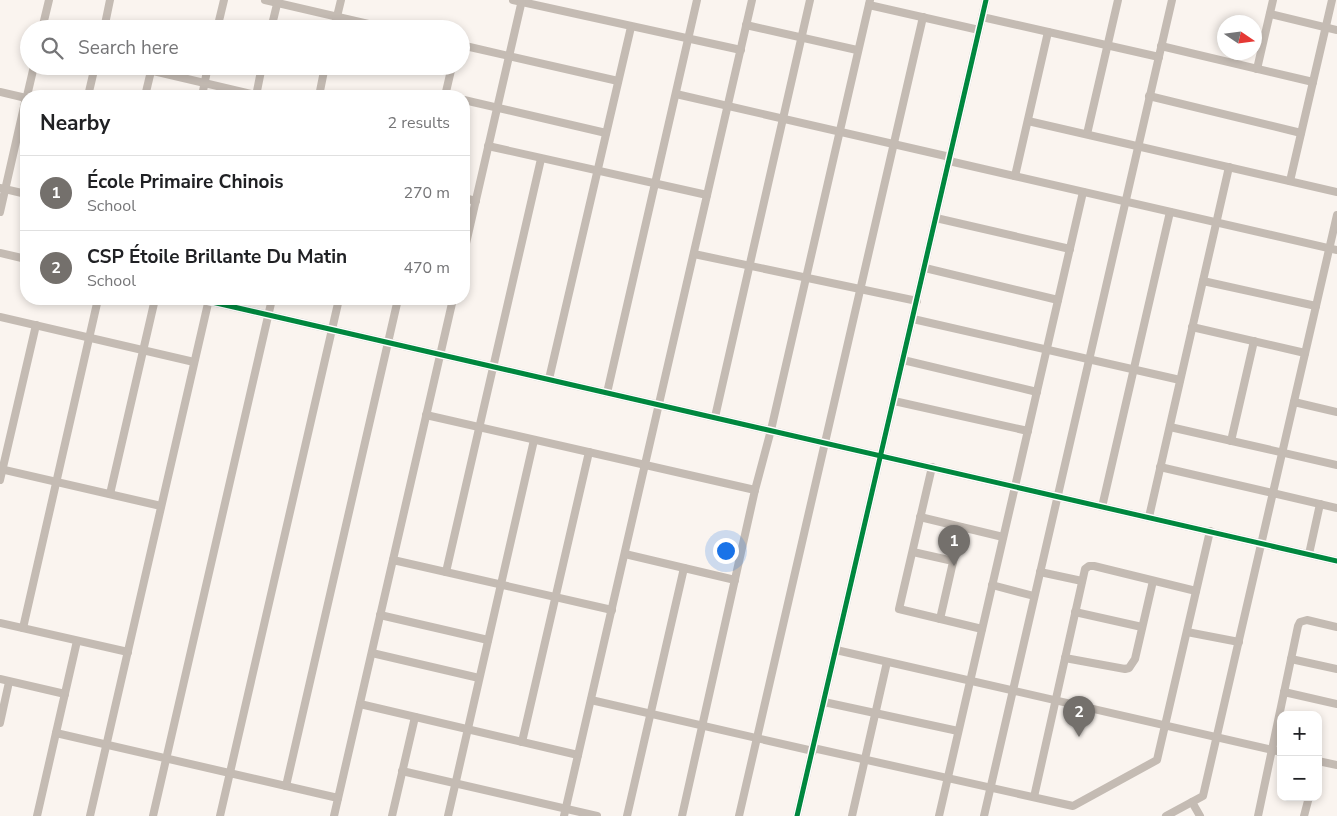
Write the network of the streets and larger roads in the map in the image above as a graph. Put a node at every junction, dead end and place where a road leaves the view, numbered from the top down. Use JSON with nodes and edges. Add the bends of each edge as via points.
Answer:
{"nodes":[{"id":1,"x":49,"y":0,"type":"edge"},
{"id":2,"x":110,"y":0,"type":"edge"},
{"id":3,"x":224,"y":0,"type":"edge"},
{"id":4,"x":265,"y":0,"type":"edge"},
{"id":5,"x":341,"y":0,"type":"edge"},
{"id":6,"x":513,"y":0,"type":"edge"},
{"id":7,"x":697,"y":0,"type":"edge"},
{"id":8,"x":752,"y":0,"type":"edge"},
{"id":9,"x":810,"y":0,"type":"edge"},
{"id":10,"x":986,"y":0,"type":"edge"},
{"id":11,"x":1118,"y":0,"type":"edge"},
{"id":12,"x":1172,"y":0,"type":"edge"},
{"id":13,"x":1273,"y":0,"type":"edge"},
{"id":14,"x":1332,"y":0,"type":"edge"},
{"id":15,"x":277,"y":1,"type":"edge"},
{"id":16,"x":522,"y":1,"type":"edge"},
{"id":17,"x":869,"y":2,"type":"edge"},
{"id":18,"x":1270,"y":14,"type":"junction"},
{"id":19,"x":337,"y":16,"type":"junction"},
{"id":20,"x":923,"y":17,"type":"junction"},
{"id":21,"x":982,"y":17,"type":"junction"},
{"id":22,"x":44,"y":20,"type":"edge"},
{"id":23,"x":106,"y":20,"type":"edge"},
{"id":24,"x":219,"y":20,"type":"edge"},
{"id":25,"x":273,"y":20,"type":"edge"},
{"id":26,"x":336,"y":20,"type":"edge"},
{"id":27,"x":353,"y":20,"type":"edge"},
{"id":28,"x":746,"y":25,"type":"junction"},
{"id":29,"x":630,"y":27,"type":"junction"},
{"id":30,"x":1326,"y":28,"type":"junction"},
{"id":31,"x":979,"y":30,"type":"junction"},
{"id":32,"x":1337,"y":30,"type":"edge"},
{"id":33,"x":1048,"y":32,"type":"junction"},
{"id":34,"x":802,"y":38,"type":"junction"},
{"id":35,"x":688,"y":40,"type":"junction"},
{"id":36,"x":1107,"y":46,"type":"junction"},
{"id":37,"x":1161,"y":46,"type":"junction"},
{"id":38,"x":470,"y":47,"type":"edge"},
{"id":39,"x":741,"y":50,"type":"junction"},
{"id":40,"x":857,"y":50,"type":"junction"},
{"id":41,"x":509,"y":56,"type":"junction"},
{"id":42,"x":1159,"y":57,"type":"junction"},
{"id":43,"x":1256,"y":69,"type":"junction"},
{"id":44,"x":32,"y":75,"type":"edge"},
{"id":45,"x":93,"y":75,"type":"edge"},
{"id":46,"x":150,"y":75,"type":"edge"},
{"id":47,"x":169,"y":75,"type":"edge"},
{"id":48,"x":206,"y":75,"type":"edge"},
{"id":49,"x":260,"y":75,"type":"edge"},
{"id":50,"x":324,"y":75,"type":"edge"},
{"id":51,"x":450,"y":75,"type":"edge"},
{"id":52,"x":618,"y":81,"type":"junction"},
{"id":53,"x":1313,"y":82,"type":"junction"},
{"id":54,"x":205,"y":83,"type":"junction"},
{"id":55,"x":28,"y":90,"type":"edge"},
{"id":56,"x":89,"y":90,"type":"edge"},
{"id":57,"x":146,"y":90,"type":"edge"},
{"id":58,"x":203,"y":90,"type":"edge"},
{"id":59,"x":232,"y":90,"type":"edge"},
{"id":60,"x":257,"y":90,"type":"edge"},
{"id":61,"x":320,"y":90,"type":"edge"},
{"id":62,"x":447,"y":90,"type":"edge"},
{"id":63,"x":0,"y":92,"type":"edge"},
{"id":64,"x":676,"y":94,"type":"junction"},
{"id":65,"x":20,"y":96,"type":"edge"},
{"id":66,"x":1150,"y":96,"type":"junction"},
{"id":67,"x":470,"y":101,"type":"edge"},
{"id":68,"x":728,"y":106,"type":"junction"},
{"id":69,"x":497,"y":108,"type":"junction"},
{"id":70,"x":784,"y":119,"type":"junction"},
{"id":71,"x":20,"y":121,"type":"edge"},
{"id":72,"x":1028,"y":121,"type":"junction"},
{"id":73,"x":838,"y":132,"type":"junction"},
{"id":74,"x":606,"y":133,"type":"junction"},
{"id":75,"x":1301,"y":133,"type":"junction"},
{"id":76,"x":1086,"y":134,"type":"junction"},
{"id":77,"x":894,"y":144,"type":"junction"},
{"id":78,"x":488,"y":146,"type":"junction"},
{"id":79,"x":1138,"y":146,"type":"junction"},
{"id":80,"x":541,"y":159,"type":"junction"},
{"id":81,"x":950,"y":159,"type":"junction"},
{"id":82,"x":1229,"y":168,"type":"junction"},
{"id":83,"x":597,"y":172,"type":"junction"},
{"id":84,"x":1015,"y":176,"type":"junction"},
{"id":85,"x":1290,"y":181,"type":"junction"},
{"id":86,"x":655,"y":184,"type":"junction"},
{"id":87,"x":3,"y":189,"type":"edge"},
{"id":88,"x":1083,"y":192,"type":"junction"},
{"id":89,"x":1337,"y":192,"type":"edge"},
{"id":90,"x":20,"y":193,"type":"edge"},
{"id":91,"x":707,"y":195,"type":"junction"},
{"id":92,"x":470,"y":200,"type":"edge"},
{"id":93,"x":476,"y":201,"type":"junction"},
{"id":94,"x":1125,"y":202,"type":"junction"},
{"id":95,"x":0,"y":212,"type":"edge"},
{"id":96,"x":1170,"y":212,"type":"junction"},
{"id":97,"x":1337,"y":215,"type":"edge"},
{"id":98,"x":936,"y":218,"type":"junction"},
{"id":99,"x":1217,"y":223,"type":"junction"},
{"id":100,"x":470,"y":226,"type":"edge"},
{"id":101,"x":1070,"y":249,"type":"junction"},
{"id":102,"x":1333,"y":250,"type":"edge"},
{"id":103,"x":0,"y":253,"type":"edge"},
{"id":104,"x":694,"y":254,"type":"junction"},
{"id":105,"x":20,"y":258,"type":"edge"},
{"id":106,"x":750,"y":266,"type":"junction"},
{"id":107,"x":924,"y":268,"type":"junction"},
{"id":108,"x":806,"y":278,"type":"junction"},
{"id":109,"x":1203,"y":280,"type":"junction"},
{"id":110,"x":860,"y":289,"type":"junction"},
{"id":111,"x":1058,"y":300,"type":"junction"},
{"id":112,"x":917,"y":301,"type":"junction"},
{"id":113,"x":97,"y":305,"type":"edge"},
{"id":114,"x":154,"y":305,"type":"edge"},
{"id":115,"x":208,"y":305,"type":"edge"},
{"id":116,"x":229,"y":305,"type":"edge"},
{"id":117,"x":270,"y":305,"type":"edge"},
{"id":118,"x":338,"y":305,"type":"edge"},
{"id":119,"x":397,"y":305,"type":"edge"},
{"id":120,"x":452,"y":305,"type":"edge"},
{"id":121,"x":1316,"y":306,"type":"junction"},
{"id":122,"x":268,"y":315,"type":"junction"},
{"id":123,"x":0,"y":317,"type":"edge"},
{"id":124,"x":913,"y":319,"type":"junction"},
{"id":125,"x":36,"y":325,"type":"junction"},
{"id":126,"x":1192,"y":327,"type":"junction"},
{"id":127,"x":332,"y":329,"type":"junction"},
{"id":128,"x":89,"y":337,"type":"junction"},
{"id":129,"x":1254,"y":341,"type":"junction"},
{"id":130,"x":388,"y":342,"type":"junction"},
{"id":131,"x":143,"y":350,"type":"junction"},
{"id":132,"x":1047,"y":350,"type":"junction"},
{"id":133,"x":1305,"y":353,"type":"junction"},
{"id":134,"x":440,"y":354,"type":"junction"},
{"id":135,"x":1089,"y":359,"type":"junction"},
{"id":136,"x":903,"y":360,"type":"junction"},
{"id":137,"x":194,"y":362,"type":"junction"},
{"id":138,"x":493,"y":366,"type":"junction"},
{"id":139,"x":1134,"y":370,"type":"junction"},
{"id":140,"x":550,"y":379,"type":"junction"},
{"id":141,"x":1180,"y":380,"type":"junction"},
{"id":142,"x":1037,"y":392,"type":"junction"},
{"id":143,"x":607,"y":393,"type":"junction"},
{"id":144,"x":894,"y":401,"type":"junction"},
{"id":145,"x":1294,"y":402,"type":"junction"},
{"id":146,"x":659,"y":405,"type":"junction"},
{"id":147,"x":1337,"y":412,"type":"edge"},
{"id":148,"x":426,"y":415,"type":"junction"},
{"id":149,"x":715,"y":418,"type":"junction"},
{"id":150,"x":479,"y":427,"type":"junction"},
{"id":151,"x":1170,"y":427,"type":"junction"},
{"id":152,"x":771,"y":430,"type":"junction"},
{"id":153,"x":1028,"y":431,"type":"junction"},
{"id":154,"x":534,"y":440,"type":"junction"},
{"id":155,"x":1231,"y":441,"type":"junction"},
{"id":156,"x":825,"y":443,"type":"junction"},
{"id":157,"x":589,"y":452,"type":"junction"},
{"id":158,"x":1282,"y":453,"type":"junction"},
{"id":159,"x":882,"y":456,"type":"junction"},
{"id":160,"x":645,"y":465,"type":"junction"},
{"id":161,"x":1337,"y":466,"type":"edge"},
{"id":162,"x":932,"y":467,"type":"junction"},
{"id":163,"x":1160,"y":467,"type":"junction"},
{"id":164,"x":1,"y":469,"type":"edge"},
{"id":165,"x":0,"y":480,"type":"edge"},
{"id":166,"x":56,"y":482,"type":"junction"},
{"id":167,"x":1015,"y":486,"type":"junction"},
{"id":168,"x":755,"y":490,"type":"junction"},
{"id":169,"x":1273,"y":493,"type":"junction"},
{"id":170,"x":110,"y":494,"type":"junction"},
{"id":171,"x":1057,"y":496,"type":"junction"},
{"id":172,"x":1320,"y":504,"type":"junction"},
{"id":173,"x":161,"y":506,"type":"junction"},
{"id":174,"x":1102,"y":507,"type":"junction"},
{"id":175,"x":1337,"y":508,"type":"edge"},
{"id":176,"x":920,"y":517,"type":"junction"},
{"id":177,"x":1149,"y":517,"type":"junction"},
{"id":178,"x":961,"y":527,"type":"junction"},
{"id":179,"x":1210,"y":532,"type":"junction"},
{"id":180,"x":1003,"y":537,"type":"junction"},
{"id":181,"x":1261,"y":543,"type":"junction"},
{"id":182,"x":913,"y":552,"type":"junction"},
{"id":183,"x":624,"y":554,"type":"junction"},
{"id":184,"x":1309,"y":554,"type":"junction"},
{"id":185,"x":393,"y":560,"type":"junction"},
{"id":186,"x":953,"y":561,"type":"junction"},
{"id":187,"x":1337,"y":561,"type":"edge"},
{"id":188,"x":684,"y":568,"type":"junction"},
{"id":189,"x":446,"y":572,"type":"junction"},
{"id":190,"x":1040,"y":572,"type":"junction"},
{"id":191,"x":735,"y":580,"type":"junction"},
{"id":192,"x":1082,"y":581,"type":"junction"},
{"id":193,"x":1153,"y":581,"type":"junction"},
{"id":194,"x":501,"y":585,"type":"junction"},
{"id":195,"x":992,"y":585,"type":"junction"},
{"id":196,"x":1196,"y":591,"type":"junction"},
{"id":197,"x":1034,"y":596,"type":"junction"},
{"id":198,"x":556,"y":597,"type":"junction"},
{"id":199,"x":612,"y":610,"type":"junction"},
{"id":200,"x":1075,"y":612,"type":"junction"},
{"id":201,"x":380,"y":615,"type":"junction"},
{"id":202,"x":940,"y":619,"type":"junction"},
{"id":203,"x":0,"y":623,"type":"edge"},
{"id":204,"x":1142,"y":627,"type":"junction"},
{"id":205,"x":1337,"y":627,"type":"edge"},
{"id":206,"x":22,"y":628,"type":"junction"},
{"id":207,"x":982,"y":629,"type":"junction"},
{"id":208,"x":1187,"y":632,"type":"junction"},
{"id":209,"x":488,"y":640,"type":"junction"},
{"id":210,"x":77,"y":641,"type":"junction"},
{"id":211,"x":1239,"y":642,"type":"junction"},
{"id":212,"x":836,"y":650,"type":"junction"},
{"id":213,"x":128,"y":652,"type":"junction"},
{"id":214,"x":372,"y":653,"type":"junction"},
{"id":215,"x":1065,"y":658,"type":"junction"},
{"id":216,"x":1291,"y":659,"type":"junction"},
{"id":217,"x":887,"y":662,"type":"junction"},
{"id":218,"x":1337,"y":669,"type":"edge"},
{"id":219,"x":479,"y":678,"type":"junction"},
{"id":220,"x":0,"y":679,"type":"edge"},
{"id":221,"x":970,"y":681,"type":"junction"},
{"id":222,"x":10,"y":682,"type":"junction"},
{"id":223,"x":1012,"y":690,"type":"junction"},
{"id":224,"x":1284,"y":692,"type":"junction"},
{"id":225,"x":65,"y":694,"type":"junction"},
{"id":226,"x":591,"y":700,"type":"junction"},
{"id":227,"x":1055,"y":700,"type":"junction"},
{"id":228,"x":824,"y":702,"type":"junction"},
{"id":229,"x":360,"y":704,"type":"junction"},
{"id":230,"x":1337,"y":704,"type":"edge"},
{"id":231,"x":650,"y":714,"type":"junction"},
{"id":232,"x":875,"y":714,"type":"junction"},
{"id":233,"x":415,"y":717,"type":"junction"},
{"id":234,"x":0,"y":723,"type":"edge"},
{"id":235,"x":703,"y":726,"type":"junction"},
{"id":236,"x":1165,"y":726,"type":"junction"},
{"id":237,"x":468,"y":729,"type":"junction"},
{"id":238,"x":958,"y":731,"type":"junction"},
{"id":239,"x":56,"y":733,"type":"junction"},
{"id":240,"x":757,"y":738,"type":"junction"},
{"id":241,"x":1217,"y":738,"type":"junction"},
{"id":242,"x":522,"y":742,"type":"junction"},
{"id":243,"x":106,"y":745,"type":"junction"},
{"id":244,"x":813,"y":750,"type":"junction"},
{"id":245,"x":1272,"y":750,"type":"junction"},
{"id":246,"x":1277,"y":751,"type":"edge"},
{"id":247,"x":578,"y":754,"type":"junction"},
{"id":248,"x":166,"y":758,"type":"junction"},
{"id":249,"x":865,"y":759,"type":"junction"},
{"id":250,"x":1322,"y":762,"type":"edge"},
{"id":251,"x":1337,"y":765,"type":"edge"},
{"id":252,"x":402,"y":771,"type":"junction"},
{"id":253,"x":229,"y":773,"type":"junction"},
{"id":254,"x":948,"y":778,"type":"junction"},
{"id":255,"x":455,"y":783,"type":"junction"},
{"id":256,"x":286,"y":786,"type":"junction"},
{"id":257,"x":990,"y":787,"type":"junction"},
{"id":258,"x":1034,"y":797,"type":"junction"},
{"id":259,"x":338,"y":798,"type":"junction"},
{"id":260,"x":1308,"y":801,"type":"edge"},
{"id":261,"x":1192,"y":802,"type":"junction"},
{"id":262,"x":565,"y":812,"type":"edge"},
{"id":263,"x":37,"y":816,"type":"edge"},
{"id":264,"x":90,"y":816,"type":"edge"},
{"id":265,"x":153,"y":816,"type":"edge"},
{"id":266,"x":220,"y":816,"type":"edge"},
{"id":267,"x":334,"y":816,"type":"edge"},
{"id":268,"x":392,"y":816,"type":"edge"},
{"id":269,"x":448,"y":816,"type":"edge"},
{"id":270,"x":597,"y":816,"type":"edge"},
{"id":271,"x":627,"y":816,"type":"edge"},
{"id":272,"x":682,"y":816,"type":"edge"},
{"id":273,"x":739,"y":816,"type":"edge"},
{"id":274,"x":798,"y":816,"type":"edge"},
{"id":275,"x":852,"y":816,"type":"edge"},
{"id":276,"x":938,"y":816,"type":"edge"},
{"id":277,"x":984,"y":816,"type":"edge"},
{"id":278,"x":1166,"y":816,"type":"edge"},
{"id":279,"x":1200,"y":816,"type":"edge"},
{"id":280,"x":1258,"y":816,"type":"edge"},
{"id":281,"x":1304,"y":816,"type":"edge"}],
"edges":[{"from":1,"to":22,"type":"street"},
{"from":2,"to":23,"type":"street"},
{"from":3,"to":24,"type":"street"},
{"from":4,"to":15,"type":"street"},
{"from":5,"to":19,"type":"street"},
{"from":6,"to":16,"type":"street"},
{"from":7,"to":35,"type":"street"},
{"from":8,"to":28,"type":"street"},
{"from":9,"to":34,"type":"street"},
{"from":10,"to":21,"type":"street"},
{"from":11,"to":36,"type":"street"},
{"from":12,"to":37,"type":"street"},
{"from":13,"to":18,"type":"street"},
{"from":14,"to":30,"type":"street"},
{"from":15,"to":19,"type":"street"},
{"from":15,"to":25,"type":"street"},
{"from":16,"to":29,"type":"street"},
{"from":16,"to":41,"type":"street"},
{"from":17,"to":20,"type":"street"},
{"from":17,"to":40,"type":"street"},
{"from":18,"to":30,"type":"street"},
{"from":18,"to":43,"type":"street"},
{"from":19,"to":26,"type":"street"},
{"from":19,"to":27,"type":"street"},
{"from":20,"to":31,"type":"street"},
{"from":20,"to":77,"type":"street"},
{"from":21,"to":31,"type":"street"},
{"from":21,"to":33,"type":"street"},
{"from":28,"to":34,"type":"street"},
{"from":28,"to":39,"type":"street"},
{"from":29,"to":35,"type":"street"},
{"from":29,"to":52,"type":"street"},
{"from":30,"to":32,"type":"street"},
{"from":30,"to":53,"type":"street"},
{"from":31,"to":81,"type":"street"},
{"from":33,"to":36,"type":"street"},
{"from":33,"to":72,"type":"street"},
{"from":34,"to":40,"type":"street"},
{"from":34,"to":70,"type":"street"},
{"from":35,"to":39,"type":"street"},
{"from":35,"to":64,"type":"street"},
{"from":36,"to":42,"type":"street"},
{"from":36,"to":76,"type":"street"},
{"from":37,"to":42,"type":"street"},
{"from":37,"to":43,"type":"street"},
{"from":38,"to":41,"type":"street"},
{"from":39,"to":68,"type":"street"},
{"from":40,"to":73,"type":"street"},
{"from":41,"to":52,"type":"street"},
{"from":41,"to":69,"type":"street"},
{"from":42,"to":66,"type":"street"},
{"from":43,"to":53,"type":"street"},
{"from":44,"to":55,"type":"street"},
{"from":45,"to":56,"type":"street"},
{"from":46,"to":57,"type":"street"},
{"from":47,"to":54,"type":"street"},
{"from":48,"to":54,"type":"street"},
{"from":49,"to":60,"type":"street"},
{"from":50,"to":61,"type":"street"},
{"from":51,"to":62,"type":"street"},
{"from":52,"to":74,"type":"street"},
{"from":53,"to":75,"type":"street"},
{"from":54,"to":58,"type":"street"},
{"from":54,"to":59,"type":"street"},
{"from":63,"to":65,"type":"street"},
{"from":64,"to":68,"type":"street"},
{"from":64,"to":86,"type":"street"},
{"from":66,"to":75,"type":"street"},
{"from":66,"to":79,"type":"street"},
{"from":67,"to":69,"type":"street"},
{"from":68,"to":70,"type":"street"},
{"from":68,"to":91,"type":"street"},
{"from":69,"to":74,"type":"street"},
{"from":69,"to":78,"type":"street"},
{"from":70,"to":73,"type":"street"},
{"from":70,"to":106,"type":"street"},
{"from":71,"to":87,"type":"street"},
{"from":72,"to":76,"type":"street"},
{"from":72,"to":84,"type":"street"},
{"from":73,"to":77,"type":"street"},
{"from":73,"to":108,"type":"street"},
{"from":74,"to":83,"type":"street"},
{"from":75,"to":85,"type":"street"},
{"from":76,"to":79,"type":"street"},
{"from":77,"to":81,"type":"street"},
{"from":77,"to":110,"type":"street"},
{"from":78,"to":80,"type":"street"},
{"from":78,"to":93,"type":"street"},
{"from":79,"to":82,"type":"street"},
{"from":79,"to":94,"type":"street"},
{"from":80,"to":83,"type":"street"},
{"from":80,"to":138,"type":"street"},
{"from":81,"to":84,"type":"street"},
{"from":81,"to":98,"type":"street"},
{"from":82,"to":85,"type":"street"},
{"from":82,"to":99,"type":"street"},
{"from":83,"to":86,"type":"street"},
{"from":83,"to":140,"type":"street"},
{"from":84,"to":88,"type":"street"},
{"from":85,"to":89,"type":"street"},
{"from":86,"to":91,"type":"street"},
{"from":86,"to":143,"type":"street"},
{"from":87,"to":90,"type":"street"},
{"from":87,"to":95,"type":"street"},
{"from":88,"to":94,"type":"street"},
{"from":88,"to":101,"type":"street"},
{"from":91,"to":104,"type":"street"},
{"from":92,"to":93,"type":"street"},
{"from":93,"to":100,"type":"street"},
{"from":94,"to":96,"type":"street"},
{"from":94,"to":135,"type":"street"},
{"from":96,"to":99,"type":"street"},
{"from":96,"to":139,"type":"street"},
{"from":97,"to":102,"type":"street"},
{"from":98,"to":101,"type":"street"},
{"from":98,"to":107,"type":"street"},
{"from":99,"to":102,"type":"street"},
{"from":99,"to":109,"type":"street"},
{"from":101,"to":111,"type":"street"},
{"from":102,"to":121,"type":"street"},
{"from":103,"to":105,"type":"street"},
{"from":104,"to":106,"type":"street"},
{"from":104,"to":146,"type":"street"},
{"from":106,"to":108,"type":"street"},
{"from":106,"to":149,"type":"street"},
{"from":107,"to":111,"type":"street"},
{"from":107,"to":112,"type":"street"},
{"from":108,"to":110,"type":"street"},
{"from":108,"to":152,"type":"street"},
{"from":109,"to":121,"type":"street"},
{"from":109,"to":126,"type":"street"},
{"from":110,"to":112,"type":"street"},
{"from":110,"to":156,"type":"street"},
{"from":111,"to":132,"type":"street"},
{"from":112,"to":124,"type":"street"},
{"from":113,"to":128,"type":"street"},
{"from":114,"to":131,"type":"street"},
{"from":115,"to":137,"type":"street"},
{"from":116,"to":122,"type":"street"},
{"from":117,"to":122,"type":"street"},
{"from":118,"to":127,"type":"street"},
{"from":119,"to":130,"type":"street"},
{"from":120,"to":134,"type":"street"},
{"from":121,"to":133,"type":"street"},
{"from":122,"to":127,"type":"street"},
{"from":122,"to":248,"type":"street"},
{"from":123,"to":125,"type":"street"},
{"from":124,"to":132,"type":"street"},
{"from":124,"to":136,"type":"street"},
{"from":125,"to":128,"type":"street"},
{"from":125,"to":164,"type":"street"},
{"from":126,"to":129,"type":"street"},
{"from":126,"to":141,"type":"street"},
{"from":127,"to":130,"type":"street"},
{"from":127,"to":253,"type":"street"},
{"from":128,"to":131,"type":"street"},
{"from":128,"to":166,"type":"street"},
{"from":129,"to":133,"type":"street"},
{"from":129,"to":155,"type":"street"},
{"from":130,"to":134,"type":"street"},
{"from":130,"to":256,"type":"street"},
{"from":131,"to":137,"type":"street"},
{"from":131,"to":170,"type":"street"},
{"from":132,"to":135,"type":"street"},
{"from":132,"to":142,"type":"street"},
{"from":133,"to":145,"type":"street"},
{"from":134,"to":138,"type":"street"},
{"from":134,"to":148,"type":"street"},
{"from":135,"to":139,"type":"street"},
{"from":135,"to":171,"type":"street"},
{"from":136,"to":142,"type":"street"},
{"from":136,"to":144,"type":"street"},
{"from":137,"to":173,"type":"street"},
{"from":138,"to":140,"type":"street"},
{"from":138,"to":150,"type":"street"},
{"from":139,"to":141,"type":"street"},
{"from":139,"to":174,"type":"street"},
{"from":140,"to":143,"type":"street"},
{"from":141,"to":151,"type":"street"},
{"from":142,"to":153,"type":"street"},
{"from":143,"to":146,"type":"street"},
{"from":144,"to":153,"type":"street"},
{"from":144,"to":159,"type":"street"},
{"from":145,"to":147,"type":"street"},
{"from":145,"to":158,"type":"street"},
{"from":146,"to":149,"type":"street"},
{"from":146,"to":160,"type":"street"},
{"from":148,"to":150,"type":"street"},
{"from":148,"to":185,"type":"street"},
{"from":149,"to":152,"type":"street"},
{"from":150,"to":154,"type":"street"},
{"from":150,"to":189,"type":"street"},
{"from":151,"to":155,"type":"street"},
{"from":151,"to":163,"type":"street"},
{"from":152,"to":156,"type":"street"},
{"from":152,"to":168,"type":"street"},
{"from":153,"to":167,"type":"street"},
{"from":154,"to":157,"type":"street"},
{"from":154,"to":194,"type":"street"},
{"from":155,"to":158,"type":"street"},
{"from":156,"to":159,"type":"street"},
{"from":156,"to":240,"type":"street"},
{"from":157,"to":160,"type":"street"},
{"from":157,"to":198,"type":"street"},
{"from":158,"to":161,"type":"street"},
{"from":158,"to":169,"type":"street"},
{"from":159,"to":162,"type":"street"},
{"from":159,"to":212,"type":"street"},
{"from":160,"to":168,"type":"street"},
{"from":160,"to":183,"type":"street"},
{"from":162,"to":167,"type":"street"},
{"from":162,"to":176,"type":"street"},
{"from":163,"to":169,"type":"street"},
{"from":163,"to":177,"type":"street"},
{"from":164,"to":165,"type":"street"},
{"from":164,"to":166,"type":"street"},
{"from":166,"to":170,"type":"street"},
{"from":166,"to":206,"type":"street"},
{"from":167,"to":171,"type":"street"},
{"from":167,"to":180,"type":"street"},
{"from":168,"to":191,"type":"street"},
{"from":169,"to":172,"type":"street"},
{"from":169,"to":181,"type":"street"},
{"from":170,"to":173,"type":"street"},
{"from":171,"to":174,"type":"street"},
{"from":171,"to":190,"type":"street"},
{"from":172,"to":175,"type":"street"},
{"from":172,"to":184,"type":"street"},
{"from":173,"to":213,"type":"street"},
{"from":174,"to":177,"type":"street"},
{"from":176,"to":178,"type":"street"},
{"from":176,"to":182,"type":"street"},
{"from":177,"to":179,"type":"street"},
{"from":178,"to":180,"type":"street"},
{"from":178,"to":186,"type":"street"},
{"from":179,"to":181,"type":"street"},
{"from":179,"to":196,"type":"street"},
{"from":180,"to":195,"type":"street"},
{"from":181,"to":184,"type":"street"},
{"from":181,"to":211,"type":"street"},
{"from":182,"to":186,"type":"street"},
{"from":182,"to":202,"type":"street","via":[[899,609]]},
{"from":183,"to":188,"type":"street"},
{"from":183,"to":199,"type":"street"},
{"from":184,"to":187,"type":"street"},
{"from":185,"to":189,"type":"street"},
{"from":185,"to":201,"type":"street"},
{"from":186,"to":202,"type":"street"},
{"from":188,"to":191,"type":"street"},
{"from":188,"to":231,"type":"street"},
{"from":189,"to":194,"type":"street"},
{"from":190,"to":192,"type":"street"},
{"from":190,"to":197,"type":"street"},
{"from":191,"to":235,"type":"street"},
{"from":192,"to":193,"type":"street","via":[[1089,566]]},
{"from":192,"to":200,"type":"street"},
{"from":193,"to":196,"type":"street"},
{"from":193,"to":204,"type":"street"},
{"from":194,"to":198,"type":"street"},
{"from":194,"to":209,"type":"street"},
{"from":195,"to":197,"type":"street"},
{"from":195,"to":207,"type":"street"},
{"from":196,"to":208,"type":"street"},
{"from":197,"to":223,"type":"street"},
{"from":198,"to":199,"type":"street"},
{"from":198,"to":242,"type":"street"},
{"from":199,"to":226,"type":"street"},
{"from":200,"to":204,"type":"street"},
{"from":200,"to":215,"type":"street"},
{"from":201,"to":209,"type":"street"},
{"from":201,"to":214,"type":"street"},
{"from":202,"to":207,"type":"street"},
{"from":203,"to":206,"type":"street"},
{"from":204,"to":215,"type":"street","via":[[1129,668]]},
{"from":205,"to":216,"type":"street","via":[[1307,620],[1300,622]]},
{"from":206,"to":210,"type":"street"},
{"from":207,"to":221,"type":"street"},
{"from":208,"to":211,"type":"street"},
{"from":208,"to":236,"type":"street"},
{"from":209,"to":219,"type":"street"},
{"from":210,"to":213,"type":"street"},
{"from":210,"to":225,"type":"street"},
{"from":211,"to":241,"type":"street"},
{"from":212,"to":217,"type":"street"},
{"from":212,"to":228,"type":"street"},
{"from":213,"to":243,"type":"street"},
{"from":214,"to":219,"type":"street"},
{"from":214,"to":229,"type":"street"},
{"from":215,"to":227,"type":"street"},
{"from":216,"to":218,"type":"street"},
{"from":216,"to":224,"type":"street"},
{"from":217,"to":221,"type":"street"},
{"from":217,"to":232,"type":"street"},
{"from":219,"to":237,"type":"street"},
{"from":220,"to":222,"type":"street"},
{"from":221,"to":223,"type":"street"},
{"from":221,"to":238,"type":"street"},
{"from":222,"to":225,"type":"street"},
{"from":222,"to":234,"type":"street"},
{"from":223,"to":227,"type":"street"},
{"from":223,"to":257,"type":"street"},
{"from":224,"to":230,"type":"street"},
{"from":224,"to":245,"type":"street"},
{"from":225,"to":239,"type":"street"},
{"from":226,"to":231,"type":"street"},
{"from":226,"to":247,"type":"street"},
{"from":227,"to":236,"type":"street"},
{"from":227,"to":258,"type":"street"},
{"from":228,"to":232,"type":"street"},
{"from":228,"to":244,"type":"street"},
{"from":229,"to":233,"type":"street"},
{"from":229,"to":259,"type":"street"},
{"from":231,"to":235,"type":"street"},
{"from":231,"to":271,"type":"street"},
{"from":232,"to":238,"type":"street"},
{"from":232,"to":249,"type":"street"},
{"from":233,"to":237,"type":"street"},
{"from":233,"to":252,"type":"street"},
{"from":235,"to":240,"type":"street"},
{"from":235,"to":272,"type":"street"},
{"from":236,"to":241,"type":"street"},
{"from":236,"to":258,"type":"street","via":[[1157,760],[1073,806]]},
{"from":237,"to":242,"type":"street"},
{"from":237,"to":255,"type":"street"},
{"from":238,"to":254,"type":"street"},
{"from":239,"to":243,"type":"street"},
{"from":239,"to":263,"type":"street"},
{"from":240,"to":244,"type":"street"},
{"from":240,"to":273,"type":"street"},
{"from":241,"to":245,"type":"street"},
{"from":241,"to":261,"type":"street","via":[[1203,796]]},
{"from":242,"to":247,"type":"street"},
{"from":243,"to":248,"type":"street"},
{"from":243,"to":264,"type":"street"},
{"from":244,"to":249,"type":"street"},
{"from":244,"to":274,"type":"street"},
{"from":245,"to":246,"type":"street"},
{"from":245,"to":280,"type":"street"},
{"from":247,"to":262,"type":"street"},
{"from":248,"to":253,"type":"street"},
{"from":248,"to":265,"type":"street"},
{"from":249,"to":254,"type":"street"},
{"from":249,"to":275,"type":"street"},
{"from":250,"to":251,"type":"street"},
{"from":252,"to":255,"type":"street"},
{"from":252,"to":268,"type":"street"},
{"from":253,"to":256,"type":"street"},
{"from":253,"to":266,"type":"street"},
{"from":254,"to":257,"type":"street"},
{"from":254,"to":276,"type":"street"},
{"from":255,"to":262,"type":"street"},
{"from":255,"to":269,"type":"street"},
{"from":256,"to":259,"type":"street"},
{"from":257,"to":258,"type":"street"},
{"from":257,"to":277,"type":"street"},
{"from":259,"to":267,"type":"street"},
{"from":260,"to":281,"type":"street"},
{"from":261,"to":278,"type":"street"},
{"from":261,"to":279,"type":"street"},
{"from":262,"to":270,"type":"street"}]}
